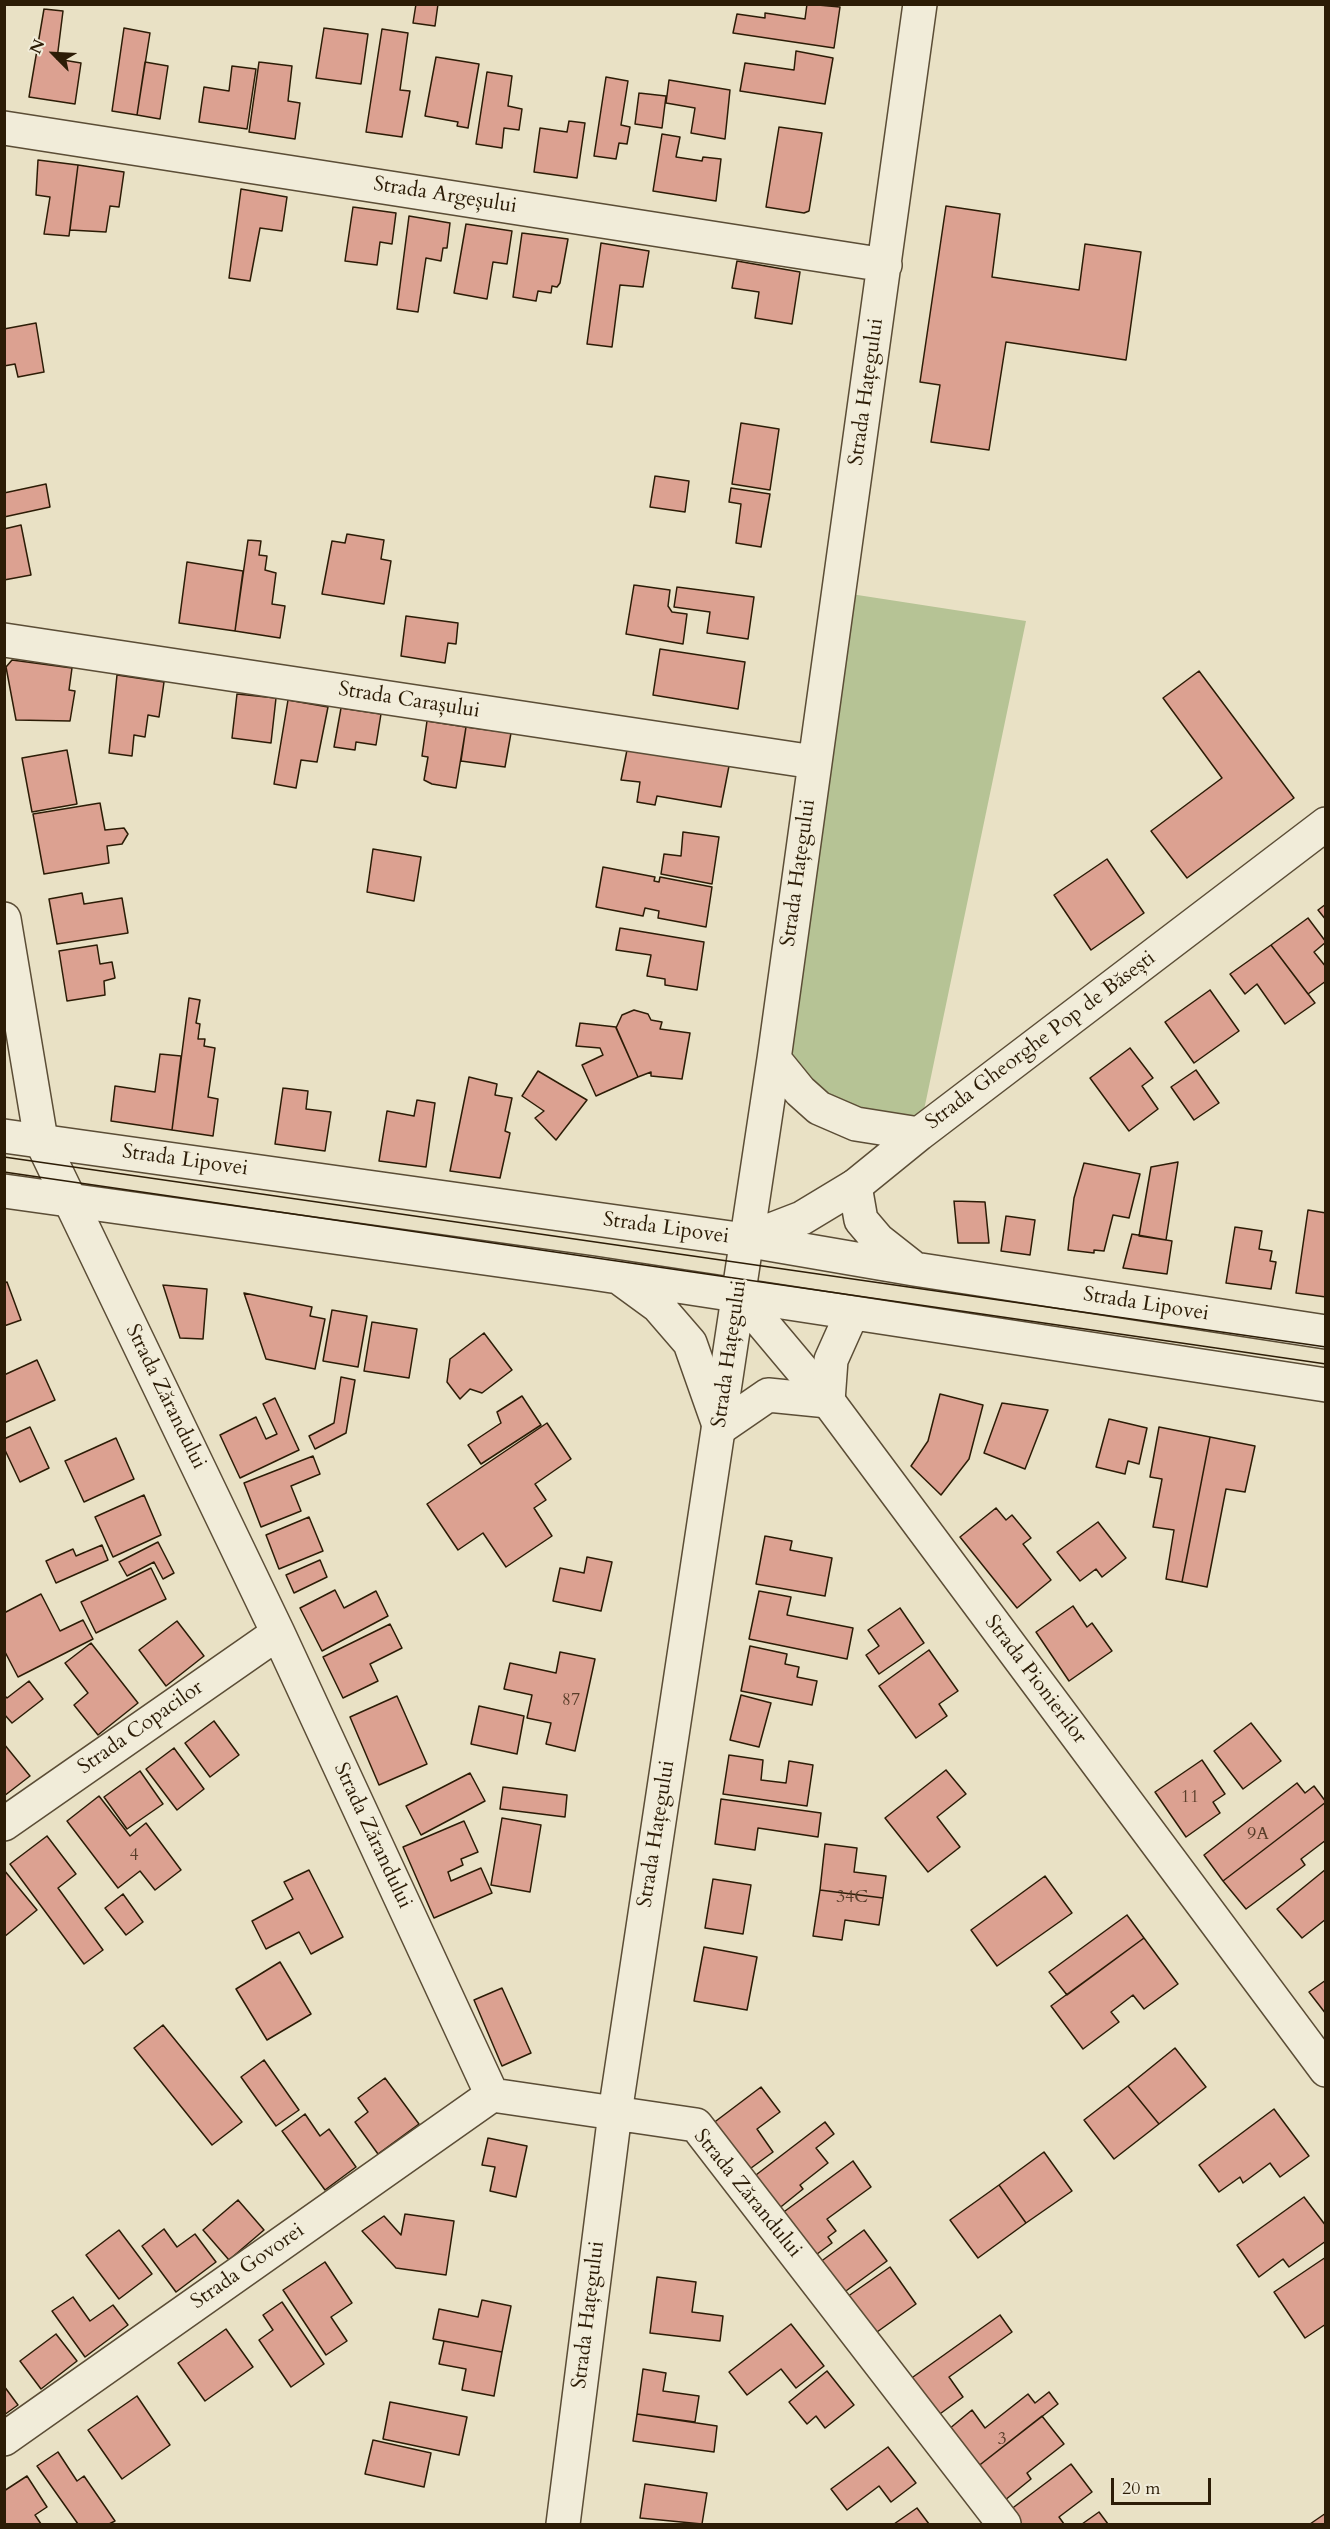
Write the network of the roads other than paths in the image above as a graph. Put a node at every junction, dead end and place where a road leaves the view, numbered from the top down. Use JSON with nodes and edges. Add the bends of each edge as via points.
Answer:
{"nodes":[{"id":1,"x":920,"y":4,"type":"edge"},
{"id":2,"x":4,"y":128,"type":"edge"},
{"id":3,"x":885,"y":265,"type":"junction"},
{"id":4,"x":4,"y":640,"type":"edge"},
{"id":5,"x":814,"y":762,"type":"junction"},
{"id":6,"x":1326,"y":824,"type":"edge"},
{"id":7,"x":4,"y":919,"type":"edge"},
{"id":8,"x":774,"y":1059,"type":"junction"},
{"id":9,"x":919,"y":1134,"type":"junction"},
{"id":10,"x":4,"y":1136,"type":"edge"},
{"id":11,"x":41,"y":1140,"type":"junction"},
{"id":12,"x":855,"y":1186,"type":"junction"},
{"id":13,"x":10,"y":1196,"type":"edge"},
{"id":14,"x":70,"y":1201,"type":"junction"},
{"id":15,"x":745,"y":1240,"type":"junction"},
{"id":16,"x":914,"y":1269,"type":"junction"},
{"id":17,"x":617,"y":1276,"type":"junction"},
{"id":18,"x":739,"y":1295,"type":"junction"},
{"id":19,"x":852,"y":1312,"type":"junction"},
{"id":20,"x":1326,"y":1332,"type":"edge"},
{"id":21,"x":1326,"y":1385,"type":"edge"},
{"id":22,"x":828,"y":1401,"type":"junction"},
{"id":23,"x":720,"y":1428,"type":"junction"},
{"id":24,"x":278,"y":1633,"type":"junction"},
{"id":25,"x":4,"y":1824,"type":"edge"},
{"id":26,"x":1326,"y":2070,"type":"edge"},
{"id":27,"x":492,"y":2095,"type":"junction"},
{"id":28,"x":615,"y":2113,"type":"junction"},
{"id":29,"x":4,"y":2439,"type":"edge"},
{"id":30,"x":563,"y":2524,"type":"edge"},
{"id":31,"x":1004,"y":2524,"type":"edge"}],
"edges":[{"from":1,"to":3,"type":"street","name":"Strada Hațegului"},
{"from":2,"to":3,"type":"street","name":"Strada Argeșului"},
{"from":3,"to":5,"type":"street","name":"Strada Hațegului"},
{"from":4,"to":5,"type":"street","name":"Strada Carașului"},
{"from":5,"to":8,"type":"street","name":"Strada Hațegului"},
{"from":6,"to":9,"type":"street","name":"Strada Gheorghe Pop de Băsești"},
{"from":7,"to":11,"type":"street","name":"Strada Zărandului"},
{"from":8,"to":9,"type":"street","via":[[819,1108],[856,1124]]},
{"from":8,"to":15,"type":"street","name":"Strada Hațegului"},
{"from":9,"to":12,"type":"street","name":"Strada Gheorghe Pop de Băsești"},
{"from":10,"to":11,"type":"street","name":"Strada Lipovei"},
{"from":11,"to":14,"type":"street","name":"Strada Zărandului"},
{"from":11,"to":15,"type":"street","name":"Strada Lipovei"},
{"from":12,"to":15,"type":"street","name":"Strada Gheorghe Pop de Băsești","via":[[802,1218]]},
{"from":12,"to":16,"type":"street","via":[[861,1220],[878,1240]]},
{"from":13,"to":14,"type":"street"},
{"from":14,"to":17,"type":"street"},
{"from":14,"to":24,"type":"street","name":"Strada Zărandului"},
{"from":15,"to":16,"type":"street","name":"Strada Lipovei"},
{"from":15,"to":18,"type":"street","name":"Strada Hațegului"},
{"from":16,"to":20,"type":"street","name":"Strada Lipovei"},
{"from":17,"to":18,"type":"street"},
{"from":17,"to":23,"type":"street","via":[[658,1306],[690,1343]]},
{"from":18,"to":19,"type":"street"},
{"from":18,"to":22,"type":"street","name":"Strada Pionierilor"},
{"from":18,"to":23,"type":"street","name":"Strada Hațegului"},
{"from":19,"to":21,"type":"street"},
{"from":19,"to":22,"type":"street","via":[[831,1360]]},
{"from":22,"to":23,"type":"street","via":[[768,1395]]},
{"from":22,"to":26,"type":"street","name":"Strada Pionierilor"},
{"from":23,"to":28,"type":"street","name":"Strada Hațegului"},
{"from":24,"to":25,"type":"street","name":"Strada Copacilor"},
{"from":24,"to":27,"type":"street","name":"Strada Zărandului"},
{"from":27,"to":28,"type":"street","name":"Strada Zărandului"},
{"from":27,"to":29,"type":"street","name":"Strada Govorei"},
{"from":28,"to":30,"type":"street","name":"Strada Hațegului"},
{"from":28,"to":31,"type":"street","name":"Strada Zărandului","via":[[696,2125]]}]}
